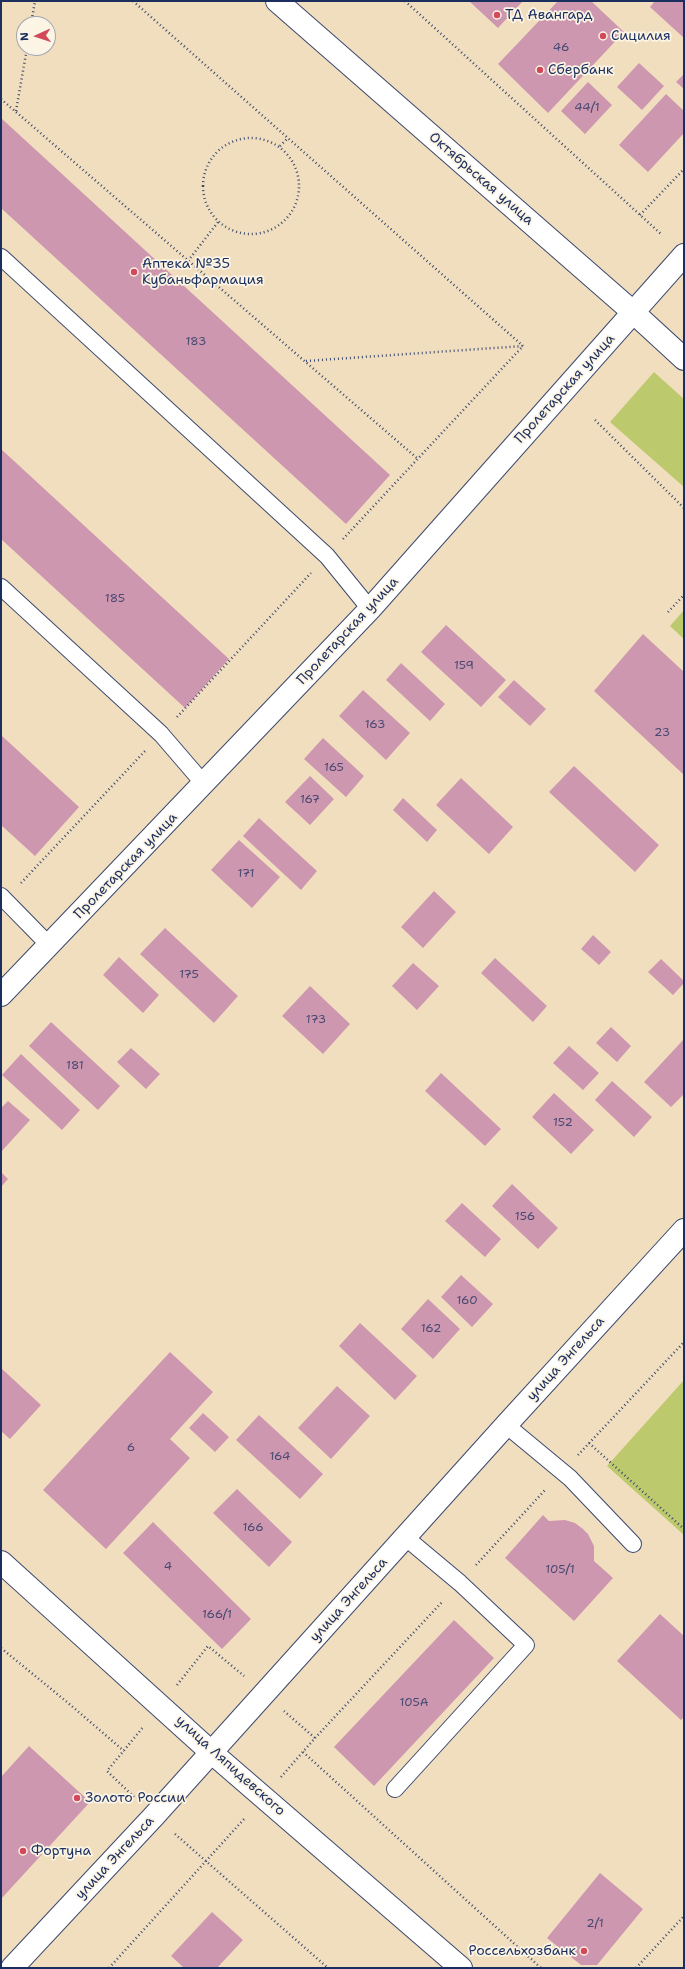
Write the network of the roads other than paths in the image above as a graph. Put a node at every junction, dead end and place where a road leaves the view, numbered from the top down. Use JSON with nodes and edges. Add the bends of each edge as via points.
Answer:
{"nodes":[{"id":1,"x":277,"y":1,"type":"edge"},
{"id":2,"x":684,"y":255,"type":"edge"},
{"id":3,"x":1,"y":257,"type":"edge"},
{"id":4,"x":634,"y":313,"type":"junction"},
{"id":5,"x":684,"y":359,"type":"edge"},
{"id":6,"x":1,"y":587,"type":"edge"},
{"id":7,"x":370,"y":609,"type":"junction"},
{"id":8,"x":204,"y":784,"type":"junction"},
{"id":9,"x":3,"y":898,"type":"edge"},
{"id":10,"x":49,"y":945,"type":"junction"},
{"id":11,"x":1,"y":995,"type":"edge"},
{"id":12,"x":684,"y":1230,"type":"edge"},
{"id":13,"x":506,"y":1425,"type":"junction"},
{"id":14,"x":405,"y":1537,"type":"junction"},
{"id":15,"x":633,"y":1544,"type":"dead end"},
{"id":16,"x":1,"y":1562,"type":"edge"},
{"id":17,"x":211,"y":1752,"type":"junction"},
{"id":18,"x":395,"y":1789,"type":"dead end"},
{"id":19,"x":12,"y":1968,"type":"edge"},
{"id":20,"x":461,"y":1968,"type":"edge"}],
"edges":[{"from":1,"to":4,"type":"street","name":"Октябрьская улица"},
{"from":2,"to":4,"type":"street","name":"Пролетарская улица"},
{"from":3,"to":7,"type":"lane","via":[[327,556]]},
{"from":4,"to":5,"type":"street","name":"Октябрьская улица"},
{"from":4,"to":7,"type":"street","name":"Пролетарская улица","via":[[564,388]]},
{"from":6,"to":8,"type":"lane","via":[[161,734]]},
{"from":7,"to":8,"type":"street","name":"Пролетарская улица"},
{"from":8,"to":10,"type":"street","name":"Пролетарская улица"},
{"from":9,"to":10,"type":"lane"},
{"from":10,"to":11,"type":"street","name":"Пролетарская улица"},
{"from":12,"to":13,"type":"street","name":"улица Энгельса"},
{"from":13,"to":14,"type":"street","name":"улица Энгельса"},
{"from":13,"to":15,"type":"lane","via":[[563,1472]]},
{"from":14,"to":17,"type":"street","name":"улица Энгельса"},
{"from":14,"to":18,"type":"lane","via":[[460,1583],[526,1645]]},
{"from":16,"to":17,"type":"street","name":"улица Ляпидевского"},
{"from":17,"to":19,"type":"street","name":"улица Энгельса"},
{"from":17,"to":20,"type":"street","name":"улица Ляпидевского"}]}
